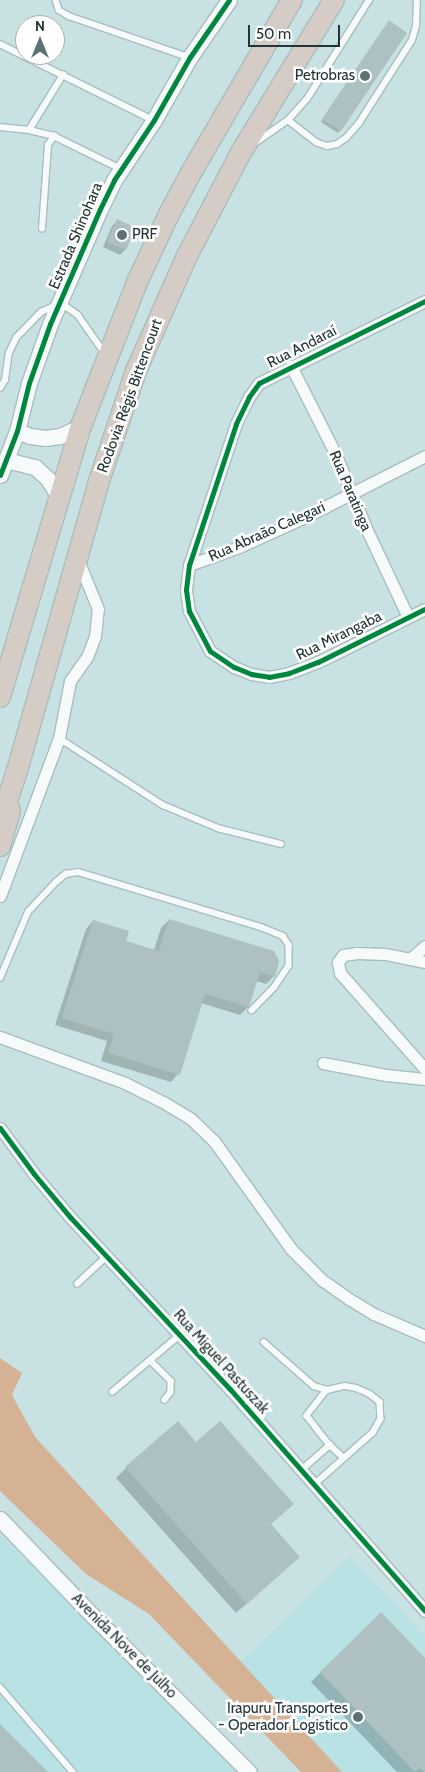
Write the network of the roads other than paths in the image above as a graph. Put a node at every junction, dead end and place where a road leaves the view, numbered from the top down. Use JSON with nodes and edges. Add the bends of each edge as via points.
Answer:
{"nodes":[{"id":1,"x":56,"y":0,"type":"edge"},
{"id":2,"x":229,"y":0,"type":"edge"},
{"id":3,"x":292,"y":0,"type":"edge"},
{"id":4,"x":334,"y":0,"type":"edge"},
{"id":5,"x":369,"y":0,"type":"edge"},
{"id":6,"x":417,"y":0,"type":"edge"},
{"id":7,"x":0,"y":44,"type":"edge"},
{"id":8,"x":190,"y":58,"type":"junction"},
{"id":9,"x":63,"y":75,"type":"junction"},
{"id":10,"x":154,"y":120,"type":"junction"},
{"id":11,"x":288,"y":120,"type":"junction"},
{"id":12,"x":0,"y":128,"type":"edge"},
{"id":13,"x":29,"y":130,"type":"junction"},
{"id":14,"x":54,"y":136,"type":"junction"},
{"id":15,"x":240,"y":154,"type":"junction"},
{"id":16,"x":121,"y":169,"type":"junction"},
{"id":17,"x":42,"y":229,"type":"dead end"},
{"id":18,"x":425,"y":301,"type":"edge"},
{"id":19,"x":61,"y":303,"type":"junction"},
{"id":20,"x":108,"y":358,"type":"junction"},
{"id":21,"x":292,"y":366,"type":"junction"},
{"id":22,"x":0,"y":388,"type":"edge"},
{"id":23,"x":81,"y":426,"type":"junction"},
{"id":24,"x":17,"y":431,"type":"junction"},
{"id":25,"x":425,"y":456,"type":"edge"},
{"id":26,"x":6,"y":460,"type":"junction"},
{"id":27,"x":0,"y":475,"type":"edge"},
{"id":28,"x":352,"y":493,"type":"junction"},
{"id":29,"x":59,"y":497,"type":"junction"},
{"id":30,"x":77,"y":558,"type":"junction"},
{"id":31,"x":190,"y":565,"type":"junction"},
{"id":32,"x":425,"y":609,"type":"edge"},
{"id":33,"x":408,"y":617,"type":"junction"},
{"id":34,"x":0,"y":696,"type":"edge"},
{"id":35,"x":59,"y":738,"type":"junction"},
{"id":36,"x":17,"y":771,"type":"junction"},
{"id":37,"x":0,"y":822,"type":"edge"},
{"id":38,"x":281,"y":844,"type":"dead end"},
{"id":39,"x":0,"y":846,"type":"edge"},
{"id":40,"x":0,"y":896,"type":"edge"},
{"id":41,"x":425,"y":946,"type":"edge"},
{"id":42,"x":410,"y":959,"type":"junction"},
{"id":43,"x":425,"y":962,"type":"edge"},
{"id":44,"x":0,"y":978,"type":"edge"},
{"id":45,"x":252,"y":1011,"type":"dead end"},
{"id":46,"x":0,"y":1038,"type":"edge"},
{"id":47,"x":323,"y":1063,"type":"dead end"},
{"id":48,"x":425,"y":1069,"type":"edge"},
{"id":49,"x":425,"y":1079,"type":"edge"},
{"id":50,"x":0,"y":1128,"type":"edge"},
{"id":51,"x":107,"y":1256,"type":"junction"},
{"id":52,"x":77,"y":1284,"type":"dead end"},
{"id":53,"x":180,"y":1335,"type":"junction"},
{"id":54,"x":425,"y":1336,"type":"edge"},
{"id":55,"x":264,"y":1342,"type":"dead end"},
{"id":56,"x":150,"y":1360,"type":"junction"},
{"id":57,"x":327,"y":1390,"type":"junction"},
{"id":58,"x":112,"y":1392,"type":"dead end"},
{"id":59,"x":165,"y":1400,"type":"dead end"},
{"id":60,"x":330,"y":1445,"type":"junction"},
{"id":61,"x":344,"y":1458,"type":"junction"},
{"id":62,"x":300,"y":1471,"type":"junction"},
{"id":63,"x":313,"y":1486,"type":"junction"},
{"id":64,"x":0,"y":1519,"type":"edge"},
{"id":65,"x":425,"y":1611,"type":"edge"},
{"id":66,"x":0,"y":1686,"type":"edge"},
{"id":67,"x":73,"y":1772,"type":"edge"},
{"id":68,"x":249,"y":1772,"type":"edge"}],
"edges":[{"from":1,"to":8,"type":"lane","via":[[59,10],[69,16]]},
{"from":2,"to":8,"type":"street","name":"Estrada Shinohara"},
{"from":3,"to":20,"type":"highway","via":[[169,214],[137,282]]},
{"from":4,"to":15,"type":"highway","name":"Rodovia Régis Bittencourt"},
{"from":5,"to":11,"type":"lane","via":[[326,72]]},
{"from":6,"to":11,"type":"lane","via":[[412,40],[346,138],[327,146],[316,142]]},
{"from":7,"to":9,"type":"lane"},
{"from":8,"to":10,"type":"street","name":"Estrada Shinohara"},
{"from":9,"to":10,"type":"lane"},
{"from":9,"to":13,"type":"lane"},
{"from":10,"to":16,"type":"street","name":"Estrada Shinohara"},
{"from":11,"to":15,"type":"lane"},
{"from":12,"to":13,"type":"lane"},
{"from":13,"to":14,"type":"lane"},
{"from":14,"to":16,"type":"lane"},
{"from":14,"to":17,"type":"lane","via":[[48,145]]},
{"from":15,"to":30,"type":"highway","name":"Rodovia Régis Bittencourt","via":[[187,256],[136,371]]},
{"from":16,"to":19,"type":"street","name":"Estrada Shinohara","via":[[100,209]]},
{"from":18,"to":21,"type":"street","name":"Rua Andaraí"},
{"from":19,"to":20,"type":"lane","via":[[78,315]]},
{"from":19,"to":22,"type":"lane","via":[[41,312],[16,338]]},
{"from":19,"to":24,"type":"street","name":"Estrada Shinohara","via":[[29,383]]},
{"from":20,"to":23,"type":"highway"},
{"from":21,"to":28,"type":"street","name":"Rua Paratinga"},
{"from":21,"to":31,"type":"street","name":"Rua Andaraí","via":[[260,383],[246,403],[236,424]]},
{"from":23,"to":24,"type":"street","via":[[60,436],[46,438]]},
{"from":23,"to":29,"type":"highway"},
{"from":24,"to":26,"type":"street","name":"Estrada Shinohara"},
{"from":25,"to":28,"type":"street","name":"Rua Abraão Calegari"},
{"from":26,"to":27,"type":"street","name":"Estrada Shinohara"},
{"from":26,"to":29,"type":"street","via":[[36,468],[48,479]]},
{"from":28,"to":31,"type":"street","name":"Rua Abraão Calegari","via":[[239,547]]},
{"from":28,"to":33,"type":"street","name":"Rua Paratinga"},
{"from":29,"to":34,"type":"highway"},
{"from":30,"to":35,"type":"street","via":[[98,608],[97,622],[87,657],[70,681]]},
{"from":30,"to":36,"type":"highway","name":"Rodovia Régis Bittencourt"},
{"from":31,"to":33,"type":"street","name":"Rua Mirangaba","via":[[186,590],[189,611],[198,631],[210,651],[222,661],[252,674],[269,677],[289,673]]},
{"from":32,"to":33,"type":"street","name":"Rua Mirangaba"},
{"from":35,"to":38,"type":"lane","via":[[164,805],[218,828]]},
{"from":35,"to":40,"type":"street"},
{"from":36,"to":37,"type":"highway","name":"Rodovia Régis Bittencourt"},
{"from":36,"to":39,"type":"highway"},
{"from":41,"to":42,"type":"street"},
{"from":42,"to":43,"type":"street"},
{"from":42,"to":48,"type":"street","via":[[368,953],[342,955],[338,968]]},
{"from":44,"to":45,"type":"lane","via":[[28,912],[56,882],[66,874],[78,872],[261,926],[283,936],[289,945],[289,966],[275,988]]},
{"from":46,"to":54,"type":"street","via":[[125,1084],[191,1120],[219,1147],[290,1249],[322,1280],[374,1314]]},
{"from":47,"to":49,"type":"street"},
{"from":50,"to":51,"type":"street","name":"Rua Miguel Pastuszak","via":[[40,1181]]},
{"from":51,"to":52,"type":"lane"},
{"from":51,"to":53,"type":"street","name":"Rua Miguel Pastuszak"},
{"from":53,"to":56,"type":"lane"},
{"from":53,"to":62,"type":"street","name":"Rua Miguel Pastuszak"},
{"from":55,"to":57,"type":"lane","via":[[308,1382]]},
{"from":56,"to":58,"type":"lane"},
{"from":56,"to":59,"type":"lane","via":[[171,1382],[171,1392]]},
{"from":57,"to":60,"type":"lane","via":[[307,1416]]},
{"from":57,"to":61,"type":"lane","via":[[345,1386],[356,1388],[380,1402],[381,1419],[373,1433]]},
{"from":60,"to":61,"type":"lane"},
{"from":60,"to":62,"type":"lane"},
{"from":61,"to":63,"type":"lane"},
{"from":62,"to":63,"type":"street","name":"Rua Miguel Pastuszak"},
{"from":63,"to":65,"type":"street","name":"Rua Miguel Pastuszak"},
{"from":64,"to":68,"type":"street","name":"Avenida Nove de Julho"},
{"from":66,"to":67,"type":"lane"}]}
